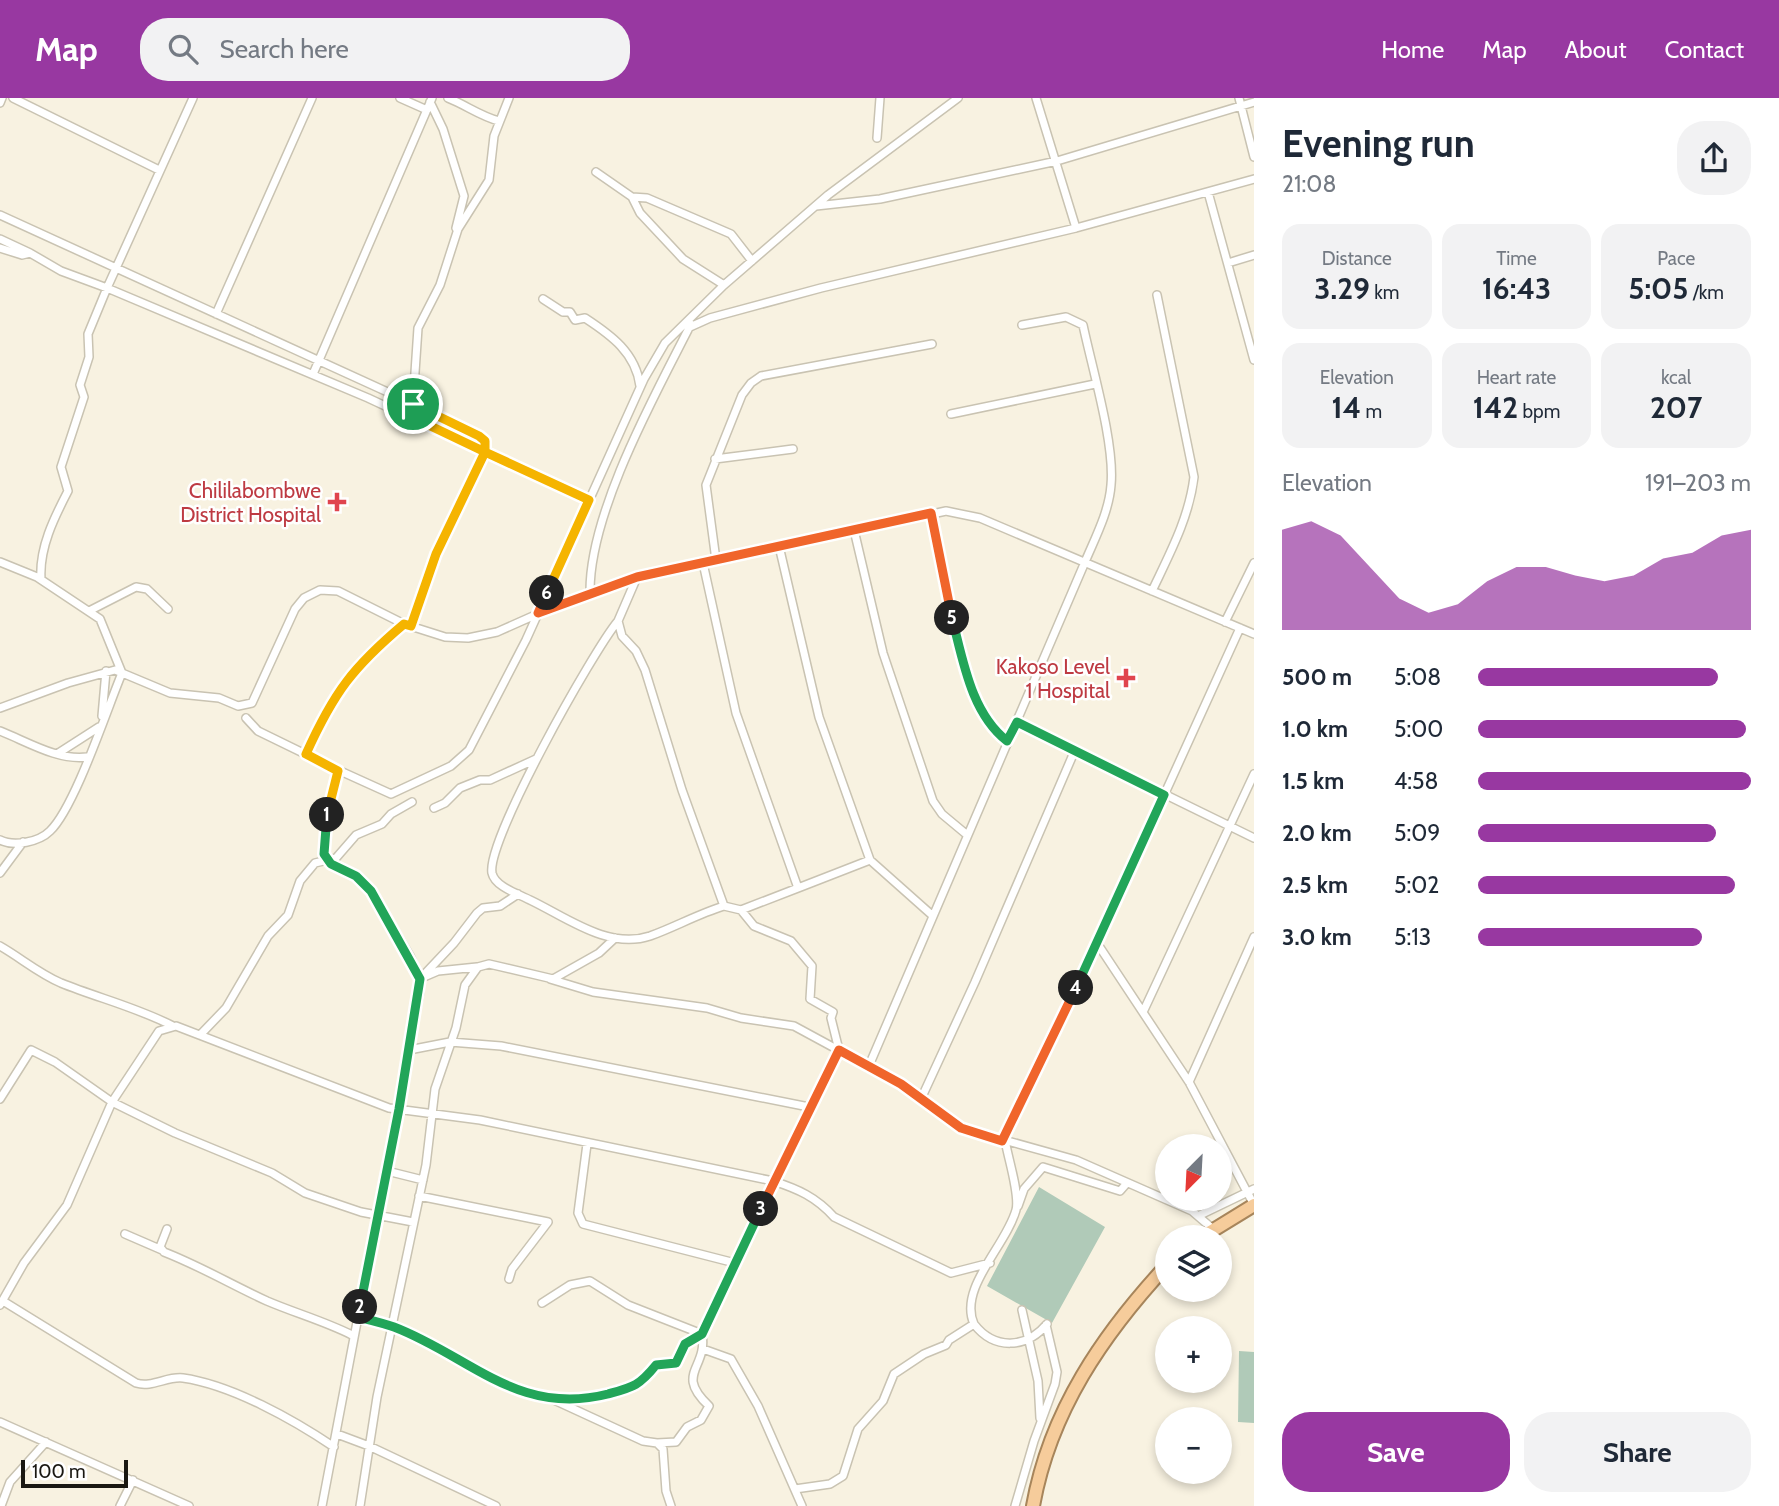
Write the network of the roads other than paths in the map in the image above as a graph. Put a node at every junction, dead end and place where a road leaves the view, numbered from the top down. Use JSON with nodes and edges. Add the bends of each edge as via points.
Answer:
{"nodes":[{"id":1,"x":2,"y":98,"type":"edge"},
{"id":2,"x":13,"y":98,"type":"edge"},
{"id":3,"x":192,"y":98,"type":"edge"},
{"id":4,"x":312,"y":98,"type":"edge"},
{"id":5,"x":400,"y":98,"type":"edge"},
{"id":6,"x":448,"y":98,"type":"edge"},
{"id":7,"x":509,"y":98,"type":"edge"},
{"id":8,"x":880,"y":98,"type":"edge"},
{"id":9,"x":958,"y":98,"type":"edge"},
{"id":10,"x":1036,"y":98,"type":"edge"},
{"id":11,"x":1240,"y":102,"type":"edge"},
{"id":12,"x":1254,"y":102,"type":"edge"},
{"id":13,"x":0,"y":103,"type":"edge"},
{"id":14,"x":430,"y":104,"type":"edge"},
{"id":15,"x":499,"y":121,"type":"junction"},
{"id":16,"x":877,"y":138,"type":"dead end"},
{"id":17,"x":1254,"y":157,"type":"edge"},
{"id":18,"x":1057,"y":161,"type":"junction"},
{"id":19,"x":159,"y":170,"type":"junction"},
{"id":20,"x":596,"y":172,"type":"dead end"},
{"id":21,"x":1254,"y":179,"type":"edge"},
{"id":22,"x":1208,"y":192,"type":"junction"},
{"id":23,"x":632,"y":197,"type":"junction"},
{"id":24,"x":815,"y":206,"type":"junction"},
{"id":25,"x":0,"y":215,"type":"edge"},
{"id":26,"x":1076,"y":228,"type":"junction"},
{"id":27,"x":0,"y":239,"type":"edge"},
{"id":28,"x":453,"y":240,"type":"junction"},
{"id":29,"x":0,"y":248,"type":"edge"},
{"id":30,"x":30,"y":253,"type":"junction"},
{"id":31,"x":1254,"y":255,"type":"edge"},
{"id":32,"x":752,"y":261,"type":"junction"},
{"id":33,"x":1228,"y":263,"type":"junction"},
{"id":34,"x":116,"y":268,"type":"junction"},
{"id":35,"x":724,"y":285,"type":"junction"},
{"id":36,"x":107,"y":288,"type":"junction"},
{"id":37,"x":1157,"y":295,"type":"dead end"},
{"id":38,"x":543,"y":299,"type":"dead end"},
{"id":39,"x":698,"y":310,"type":"junction"},
{"id":40,"x":216,"y":314,"type":"junction"},
{"id":41,"x":1022,"y":325,"type":"dead end"},
{"id":42,"x":690,"y":327,"type":"junction"},
{"id":43,"x":1251,"y":336,"type":"edge"},
{"id":44,"x":932,"y":344,"type":"dead end"},
{"id":45,"x":1254,"y":360,"type":"edge"},
{"id":46,"x":319,"y":361,"type":"junction"},
{"id":47,"x":313,"y":374,"type":"junction"},
{"id":48,"x":1095,"y":384,"type":"junction"},
{"id":49,"x":640,"y":387,"type":"junction"},
{"id":50,"x":413,"y":404,"type":"junction"},
{"id":51,"x":951,"y":414,"type":"dead end"},
{"id":52,"x":418,"y":420,"type":"junction"},
{"id":53,"x":793,"y":449,"type":"dead end"},
{"id":54,"x":485,"y":452,"type":"junction"},
{"id":55,"x":715,"y":459,"type":"junction"},
{"id":56,"x":589,"y":500,"type":"junction"},
{"id":57,"x":931,"y":513,"type":"junction"},
{"id":58,"x":854,"y":530,"type":"junction"},
{"id":59,"x":779,"y":546,"type":"junction"},
{"id":60,"x":716,"y":561,"type":"junction"},
{"id":61,"x":0,"y":562,"type":"edge"},
{"id":62,"x":1085,"y":562,"type":"junction"},
{"id":63,"x":703,"y":563,"type":"junction"},
{"id":64,"x":1254,"y":563,"type":"edge"},
{"id":65,"x":637,"y":577,"type":"junction"},
{"id":66,"x":41,"y":579,"type":"junction"},
{"id":67,"x":1152,"y":591,"type":"junction"},
{"id":68,"x":590,"y":593,"type":"junction"},
{"id":69,"x":167,"y":609,"type":"dead end"},
{"id":70,"x":89,"y":611,"type":"junction"},
{"id":71,"x":538,"y":613,"type":"junction"},
{"id":72,"x":618,"y":621,"type":"junction"},
{"id":73,"x":1225,"y":622,"type":"junction"},
{"id":74,"x":408,"y":625,"type":"junction"},
{"id":75,"x":1240,"y":628,"type":"junction"},
{"id":76,"x":1254,"y":635,"type":"edge"},
{"id":77,"x":106,"y":671,"type":"junction"},
{"id":78,"x":122,"y":673,"type":"junction"},
{"id":79,"x":0,"y":708,"type":"edge"},
{"id":80,"x":247,"y":718,"type":"dead end"},
{"id":81,"x":1017,"y":722,"type":"junction"},
{"id":82,"x":100,"y":725,"type":"junction"},
{"id":83,"x":0,"y":731,"type":"edge"},
{"id":84,"x":1007,"y":741,"type":"junction"},
{"id":85,"x":1074,"y":750,"type":"junction"},
{"id":86,"x":57,"y":754,"type":"junction"},
{"id":87,"x":306,"y":754,"type":"junction"},
{"id":88,"x":87,"y":757,"type":"junction"},
{"id":89,"x":536,"y":759,"type":"junction"},
{"id":90,"x":338,"y":771,"type":"junction"},
{"id":91,"x":1254,"y":774,"type":"edge"},
{"id":92,"x":1164,"y":795,"type":"junction"},
{"id":93,"x":412,"y":802,"type":"dead end"},
{"id":94,"x":434,"y":808,"type":"dead end"},
{"id":95,"x":1231,"y":828,"type":"junction"},
{"id":96,"x":966,"y":834,"type":"junction"},
{"id":97,"x":1254,"y":838,"type":"edge"},
{"id":98,"x":0,"y":840,"type":"edge"},
{"id":99,"x":23,"y":842,"type":"junction"},
{"id":100,"x":327,"y":859,"type":"junction"},
{"id":101,"x":870,"y":860,"type":"junction"},
{"id":102,"x":0,"y":873,"type":"edge"},
{"id":103,"x":798,"y":888,"type":"junction"},
{"id":104,"x":518,"y":894,"type":"junction"},
{"id":105,"x":724,"y":906,"type":"junction"},
{"id":106,"x":741,"y":910,"type":"junction"},
{"id":107,"x":933,"y":916,"type":"junction"},
{"id":108,"x":1254,"y":937,"type":"edge"},
{"id":109,"x":615,"y":939,"type":"junction"},
{"id":110,"x":1097,"y":943,"type":"junction"},
{"id":111,"x":0,"y":946,"type":"edge"},
{"id":112,"x":478,"y":967,"type":"junction"},
{"id":113,"x":420,"y":979,"type":"junction"},
{"id":114,"x":550,"y":979,"type":"junction"},
{"id":115,"x":1144,"y":1010,"type":"junction"},
{"id":116,"x":174,"y":1026,"type":"junction"},
{"id":117,"x":200,"y":1035,"type":"junction"},
{"id":118,"x":450,"y":1042,"type":"junction"},
{"id":119,"x":409,"y":1050,"type":"junction"},
{"id":120,"x":839,"y":1050,"type":"junction"},
{"id":121,"x":868,"y":1068,"type":"junction"},
{"id":122,"x":1189,"y":1082,"type":"junction"},
{"id":123,"x":0,"y":1099,"type":"edge"},
{"id":124,"x":921,"y":1099,"type":"junction"},
{"id":125,"x":112,"y":1102,"type":"junction"},
{"id":126,"x":808,"y":1107,"type":"junction"},
{"id":127,"x":399,"y":1109,"type":"junction"},
{"id":128,"x":434,"y":1114,"type":"junction"},
{"id":129,"x":1002,"y":1141,"type":"junction"},
{"id":130,"x":587,"y":1144,"type":"junction"},
{"id":131,"x":387,"y":1171,"type":"junction"},
{"id":132,"x":423,"y":1180,"type":"junction"},
{"id":133,"x":774,"y":1181,"type":"junction"},
{"id":134,"x":1127,"y":1183,"type":"junction"},
{"id":135,"x":1250,"y":1190,"type":"edge"},
{"id":136,"x":419,"y":1196,"type":"junction"},
{"id":137,"x":1254,"y":1205,"type":"edge"},
{"id":138,"x":1017,"y":1208,"type":"junction"},
{"id":139,"x":1200,"y":1215,"type":"junction"},
{"id":140,"x":377,"y":1216,"type":"junction"},
{"id":141,"x":413,"y":1222,"type":"junction"},
{"id":142,"x":1209,"y":1225,"type":"edge"},
{"id":143,"x":1220,"y":1225,"type":"edge"},
{"id":144,"x":167,"y":1229,"type":"dead end"},
{"id":145,"x":125,"y":1234,"type":"dead end"},
{"id":146,"x":162,"y":1250,"type":"junction"},
{"id":147,"x":735,"y":1263,"type":"junction"},
{"id":148,"x":990,"y":1263,"type":"junction"},
{"id":149,"x":1155,"y":1278,"type":"edge"},
{"id":150,"x":509,"y":1279,"type":"dead end"},
{"id":151,"x":2,"y":1303,"type":"edge"},
{"id":152,"x":542,"y":1303,"type":"dead end"},
{"id":153,"x":1022,"y":1310,"type":"dead end"},
{"id":154,"x":358,"y":1317,"type":"junction"},
{"id":155,"x":974,"y":1324,"type":"junction"},
{"id":156,"x":394,"y":1327,"type":"junction"},
{"id":157,"x":702,"y":1334,"type":"junction"},
{"id":158,"x":352,"y":1335,"type":"junction"},
{"id":159,"x":1028,"y":1341,"type":"junction"},
{"id":160,"x":703,"y":1349,"type":"junction"},
{"id":161,"x":554,"y":1400,"type":"junction"},
{"id":162,"x":0,"y":1422,"type":"edge"},
{"id":163,"x":1041,"y":1422,"type":"junction"},
{"id":164,"x":337,"y":1434,"type":"junction"},
{"id":165,"x":46,"y":1442,"type":"junction"},
{"id":166,"x":657,"y":1443,"type":"junction"},
{"id":167,"x":369,"y":1446,"type":"junction"},
{"id":168,"x":334,"y":1447,"type":"junction"},
{"id":169,"x":133,"y":1480,"type":"junction"},
{"id":170,"x":795,"y":1489,"type":"junction"},
{"id":171,"x":1,"y":1506,"type":"edge"},
{"id":172,"x":120,"y":1506,"type":"edge"},
{"id":173,"x":189,"y":1506,"type":"edge"},
{"id":174,"x":322,"y":1506,"type":"edge"},
{"id":175,"x":360,"y":1506,"type":"edge"},
{"id":176,"x":496,"y":1506,"type":"edge"},
{"id":177,"x":671,"y":1506,"type":"edge"},
{"id":178,"x":802,"y":1506,"type":"edge"},
{"id":179,"x":1015,"y":1506,"type":"edge"},
{"id":180,"x":1033,"y":1506,"type":"edge"}],
"edges":[{"from":1,"to":13,"type":"street"},
{"from":2,"to":19,"type":"street"},
{"from":3,"to":19,"type":"street"},
{"from":4,"to":40,"type":"street"},
{"from":5,"to":14,"type":"street"},
{"from":6,"to":15,"type":"street"},
{"from":7,"to":15,"type":"street"},
{"from":8,"to":16,"type":"street"},
{"from":9,"to":24,"type":"street"},
{"from":10,"to":18,"type":"street"},
{"from":11,"to":12,"type":"street"},
{"from":11,"to":17,"type":"street"},
{"from":11,"to":18,"type":"street"},
{"from":14,"to":28,"type":"street","via":[[443,129],[464,196]]},
{"from":14,"to":46,"type":"street"},
{"from":15,"to":28,"type":"street","via":[[489,180]]},
{"from":18,"to":24,"type":"street","via":[[891,197]]},
{"from":18,"to":26,"type":"street"},
{"from":19,"to":34,"type":"street"},
{"from":20,"to":23,"type":"street"},
{"from":21,"to":22,"type":"street"},
{"from":22,"to":26,"type":"street"},
{"from":22,"to":33,"type":"street"},
{"from":23,"to":32,"type":"street","via":[[647,198],[731,234]]},
{"from":23,"to":35,"type":"street","via":[[640,213],[683,259]]},
{"from":24,"to":32,"type":"street"},
{"from":25,"to":34,"type":"street"},
{"from":26,"to":42,"type":"street","via":[[821,288]]},
{"from":27,"to":30,"type":"street"},
{"from":28,"to":50,"type":"street","via":[[440,285],[418,328]]},
{"from":29,"to":30,"type":"street"},
{"from":30,"to":36,"type":"street","via":[[61,271]]},
{"from":31,"to":33,"type":"street"},
{"from":32,"to":35,"type":"street"},
{"from":33,"to":43,"type":"street"},
{"from":34,"to":36,"type":"street"},
{"from":34,"to":40,"type":"street"},
{"from":35,"to":39,"type":"street"},
{"from":36,"to":47,"type":"street"},
{"from":36,"to":66,"type":"street","via":[[88,334],[89,356],[80,386],[84,397],[61,467],[68,491],[51,524]]},
{"from":37,"to":67,"type":"street","via":[[1194,477],[1182,527]]},
{"from":38,"to":49,"type":"street","via":[[616,338],[638,371]]},
{"from":39,"to":42,"type":"street"},
{"from":39,"to":49,"type":"street","via":[[665,343]]},
{"from":40,"to":46,"type":"street"},
{"from":41,"to":48,"type":"street","via":[[1066,317],[1083,325]]},
{"from":42,"to":68,"type":"street","via":[[617,480],[592,557]]},
{"from":43,"to":45,"type":"street"},
{"from":44,"to":55,"type":"street","via":[[761,376],[742,395]]},
{"from":46,"to":47,"type":"street"},
{"from":46,"to":50,"type":"street"},
{"from":47,"to":52,"type":"street"},
{"from":48,"to":51,"type":"street"},
{"from":48,"to":62,"type":"street","via":[[1111,486]]},
{"from":49,"to":56,"type":"street"},
{"from":50,"to":52,"type":"street"},
{"from":50,"to":54,"type":"street","via":[[479,436],[485,441]]},
{"from":52,"to":54,"type":"street"},
{"from":53,"to":55,"type":"street"},
{"from":54,"to":56,"type":"street"},
{"from":54,"to":74,"type":"street"},
{"from":55,"to":60,"type":"street","via":[[706,485]]},
{"from":56,"to":71,"type":"street"},
{"from":57,"to":58,"type":"street"},
{"from":57,"to":62,"type":"street","via":[[946,511],[980,518]]},
{"from":57,"to":84,"type":"street","via":[[942,578],[971,684],[988,723]]},
{"from":58,"to":59,"type":"street"},
{"from":58,"to":96,"type":"street","via":[[883,653],[933,801]]},
{"from":59,"to":60,"type":"street"},
{"from":59,"to":101,"type":"street","via":[[819,717]]},
{"from":60,"to":63,"type":"street"},
{"from":61,"to":66,"type":"street"},
{"from":62,"to":67,"type":"street"},
{"from":62,"to":81,"type":"street"},
{"from":63,"to":65,"type":"street"},
{"from":63,"to":103,"type":"street","via":[[736,713]]},
{"from":64,"to":73,"type":"street"},
{"from":65,"to":68,"type":"street"},
{"from":65,"to":72,"type":"street"},
{"from":66,"to":70,"type":"street"},
{"from":67,"to":73,"type":"street"},
{"from":68,"to":71,"type":"street"},
{"from":69,"to":70,"type":"street","via":[[148,589],[136,587]]},
{"from":70,"to":78,"type":"street","via":[[105,626]]},
{"from":71,"to":74,"type":"street","via":[[497,632],[468,638],[445,637]]},
{"from":71,"to":90,"type":"street","via":[[469,750],[451,766],[391,794]]},
{"from":72,"to":89,"type":"street"},
{"from":72,"to":105,"type":"street","via":[[622,636],[645,670]]},
{"from":73,"to":75,"type":"street"},
{"from":74,"to":78,"type":"street","via":[[338,591],[320,590],[304,598],[253,704],[238,706],[219,698],[170,693]]},
{"from":74,"to":87,"type":"street","via":[[364,657],[333,700]]},
{"from":75,"to":76,"type":"street"},
{"from":75,"to":92,"type":"street"},
{"from":77,"to":78,"type":"street"},
{"from":77,"to":79,"type":"street"},
{"from":77,"to":82,"type":"street"},
{"from":78,"to":82,"type":"street"},
{"from":80,"to":87,"type":"street","via":[[258,731]]},
{"from":81,"to":84,"type":"street"},
{"from":81,"to":85,"type":"street"},
{"from":82,"to":86,"type":"street"},
{"from":82,"to":88,"type":"street"},
{"from":83,"to":86,"type":"street"},
{"from":84,"to":96,"type":"street"},
{"from":85,"to":92,"type":"street"},
{"from":85,"to":124,"type":"street"},
{"from":86,"to":88,"type":"street"},
{"from":87,"to":90,"type":"street"},
{"from":88,"to":99,"type":"street","via":[[51,830]]},
{"from":89,"to":94,"type":"street","via":[[460,788]]},
{"from":89,"to":104,"type":"street","via":[[492,863],[496,881]]},
{"from":90,"to":100,"type":"street","via":[[326,817]]},
{"from":91,"to":95,"type":"street"},
{"from":92,"to":95,"type":"street"},
{"from":92,"to":110,"type":"street"},
{"from":93,"to":100,"type":"street","via":[[382,824],[356,835],[336,858]]},
{"from":95,"to":97,"type":"street"},
{"from":95,"to":115,"type":"street"},
{"from":96,"to":107,"type":"street"},
{"from":98,"to":99,"type":"street"},
{"from":99,"to":102,"type":"street"},
{"from":100,"to":113,"type":"street","via":[[371,891]]},
{"from":100,"to":117,"type":"street","via":[[315,863],[300,881],[288,915],[268,936],[217,1021]]},
{"from":101,"to":103,"type":"street"},
{"from":101,"to":107,"type":"street"},
{"from":103,"to":106,"type":"street"},
{"from":104,"to":109,"type":"street"},
{"from":104,"to":113,"type":"street","via":[[477,913]]},
{"from":105,"to":106,"type":"street"},
{"from":105,"to":109,"type":"street","via":[[647,937]]},
{"from":106,"to":120,"type":"street","via":[[754,926],[792,941],[812,966],[810,999],[833,1012]]},
{"from":107,"to":121,"type":"street"},
{"from":108,"to":122,"type":"street"},
{"from":109,"to":114,"type":"street","via":[[592,958]]},
{"from":110,"to":115,"type":"street"},
{"from":110,"to":129,"type":"street"},
{"from":111,"to":116,"type":"street","via":[[24,959],[36,972],[144,1010]]},
{"from":112,"to":113,"type":"street","via":[[438,971]]},
{"from":112,"to":114,"type":"street","via":[[489,964]]},
{"from":112,"to":118,"type":"street","via":[[466,985]]},
{"from":113,"to":119,"type":"street"},
{"from":114,"to":120,"type":"street","via":[[593,992],[779,1022]]},
{"from":115,"to":122,"type":"street"},
{"from":116,"to":117,"type":"street"},
{"from":116,"to":125,"type":"street","via":[[159,1031]]},
{"from":117,"to":127,"type":"street"},
{"from":118,"to":119,"type":"street"},
{"from":118,"to":126,"type":"street","via":[[502,1046]]},
{"from":118,"to":128,"type":"street","via":[[435,1089]]},
{"from":119,"to":127,"type":"street"},
{"from":120,"to":121,"type":"street"},
{"from":120,"to":126,"type":"street"},
{"from":121,"to":124,"type":"street"},
{"from":122,"to":135,"type":"street"},
{"from":123,"to":125,"type":"street","via":[[31,1050]]},
{"from":124,"to":129,"type":"street","via":[[961,1128]]},
{"from":125,"to":140,"type":"street","via":[[272,1173],[304,1193]]},
{"from":125,"to":151,"type":"street","via":[[67,1205],[24,1263]]},
{"from":126,"to":133,"type":"street"},
{"from":127,"to":128,"type":"street"},
{"from":127,"to":131,"type":"street"},
{"from":128,"to":130,"type":"street"},
{"from":128,"to":132,"type":"street"},
{"from":129,"to":134,"type":"street","via":[[1047,1150]]},
{"from":129,"to":138,"type":"street"},
{"from":130,"to":133,"type":"street"},
{"from":130,"to":147,"type":"street","via":[[578,1213],[583,1224]]},
{"from":131,"to":132,"type":"street"},
{"from":131,"to":140,"type":"street"},
{"from":132,"to":136,"type":"street"},
{"from":133,"to":147,"type":"street"},
{"from":133,"to":148,"type":"street","via":[[806,1192],[834,1217],[951,1273]]},
{"from":134,"to":138,"type":"street","via":[[1119,1191],[1043,1167],[1024,1188]]},
{"from":134,"to":139,"type":"street"},
{"from":135,"to":137,"type":"street"},
{"from":135,"to":139,"type":"street"},
{"from":136,"to":141,"type":"street"},
{"from":136,"to":150,"type":"street","via":[[548,1222]]},
{"from":137,"to":143,"type":"highway"},
{"from":138,"to":148,"type":"street"},
{"from":139,"to":142,"type":"street"},
{"from":140,"to":141,"type":"street"},
{"from":140,"to":154,"type":"street"},
{"from":141,"to":156,"type":"street"},
{"from":144,"to":146,"type":"street"},
{"from":145,"to":146,"type":"street"},
{"from":146,"to":158,"type":"street","via":[[265,1300]]},
{"from":147,"to":157,"type":"street"},
{"from":148,"to":155,"type":"street","via":[[973,1288],[969,1308]]},
{"from":149,"to":180,"type":"highway","via":[[1093,1355],[1063,1407]]},
{"from":151,"to":168,"type":"street","via":[[136,1383],[180,1378],[202,1382],[291,1421]]},
{"from":152,"to":157,"type":"street","via":[[570,1285],[590,1281],[628,1305]]},
{"from":153,"to":159,"type":"street"},
{"from":154,"to":156,"type":"street"},
{"from":154,"to":158,"type":"street"},
{"from":155,"to":159,"type":"street","via":[[984,1337],[1001,1343]]},
{"from":155,"to":170,"type":"street","via":[[894,1374],[883,1401],[858,1429],[846,1472],[837,1482]]},
{"from":156,"to":161,"type":"street","via":[[497,1381]]},
{"from":156,"to":167,"type":"street"},
{"from":157,"to":160,"type":"street"},
{"from":157,"to":161,"type":"street","via":[[685,1344],[676,1363],[656,1365],[640,1385],[594,1397]]},
{"from":158,"to":164,"type":"street"},
{"from":159,"to":163,"type":"street","via":[[1038,1381]]},
{"from":159,"to":163,"type":"street","via":[[1046,1325],[1057,1372]]},
{"from":160,"to":166,"type":"street","via":[[691,1378],[694,1392],[709,1406],[701,1420],[687,1427],[676,1442]]},
{"from":160,"to":170,"type":"street","via":[[731,1359]]},
{"from":161,"to":166,"type":"street","via":[[643,1441]]},
{"from":162,"to":165,"type":"street"},
{"from":163,"to":179,"type":"street"},
{"from":164,"to":167,"type":"street"},
{"from":164,"to":168,"type":"street"},
{"from":165,"to":169,"type":"street"},
{"from":165,"to":171,"type":"street","via":[[10,1482]]},
{"from":166,"to":177,"type":"street","via":[[663,1449]]},
{"from":167,"to":175,"type":"street"},
{"from":167,"to":176,"type":"street"},
{"from":168,"to":174,"type":"street"},
{"from":169,"to":172,"type":"street"},
{"from":169,"to":173,"type":"street"},
{"from":170,"to":178,"type":"street"}]}
